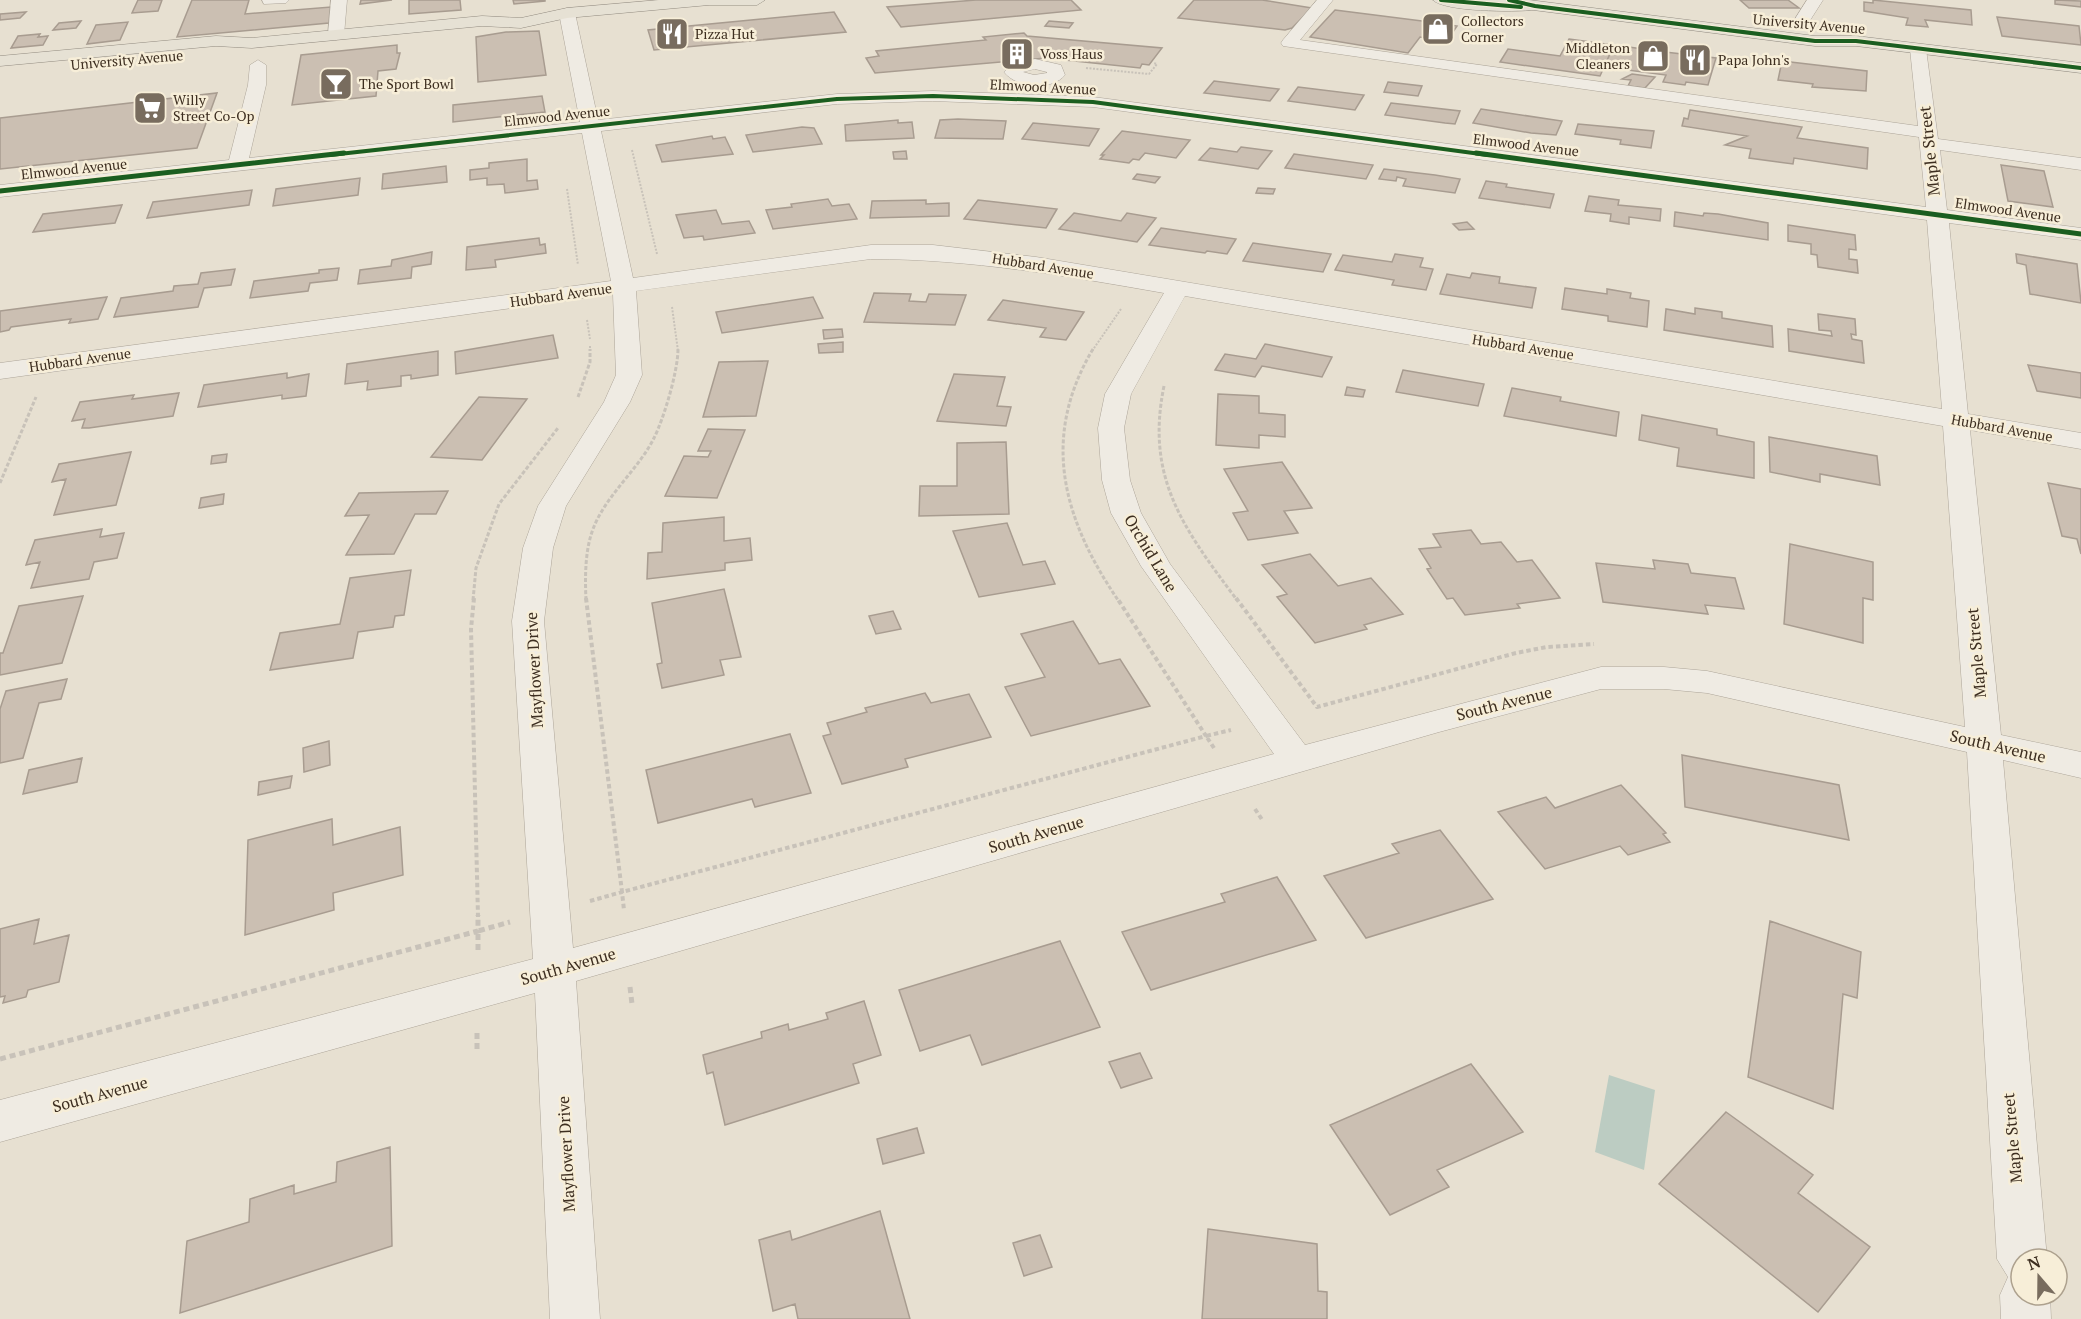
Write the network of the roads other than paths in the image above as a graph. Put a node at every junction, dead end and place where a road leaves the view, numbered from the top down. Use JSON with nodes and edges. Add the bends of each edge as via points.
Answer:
{"nodes":[{"id":1,"x":339,"y":0,"type":"edge"},
{"id":2,"x":709,"y":0,"type":"edge"},
{"id":3,"x":757,"y":0,"type":"edge"},
{"id":4,"x":1324,"y":0,"type":"edge"},
{"id":5,"x":1440,"y":0,"type":"edge"},
{"id":6,"x":1509,"y":0,"type":"edge"},
{"id":7,"x":1815,"y":0,"type":"edge"},
{"id":8,"x":1538,"y":3,"type":"edge"},
{"id":9,"x":567,"y":13,"type":"junction"},
{"id":10,"x":1803,"y":19,"type":"dead end"},
{"id":11,"x":336,"y":35,"type":"junction"},
{"id":12,"x":280,"y":40,"type":"junction"},
{"id":13,"x":252,"y":43,"type":"junction"},
{"id":14,"x":1919,"y":54,"type":"junction"},
{"id":15,"x":0,"y":62,"type":"edge"},
{"id":16,"x":258,"y":64,"type":"junction"},
{"id":17,"x":2081,"y":68,"type":"edge"},
{"id":18,"x":0,"y":72,"type":"edge"},
{"id":19,"x":1056,"y":75,"type":"dead end"},
{"id":20,"x":830,"y":79,"type":"dead end"},
{"id":21,"x":2081,"y":79,"type":"edge"},
{"id":22,"x":837,"y":99,"type":"junction"},
{"id":23,"x":1062,"y":99,"type":"junction"},
{"id":24,"x":591,"y":126,"type":"junction"},
{"id":25,"x":1928,"y":138,"type":"junction"},
{"id":26,"x":2081,"y":164,"type":"edge"},
{"id":27,"x":237,"y":165,"type":"junction"},
{"id":28,"x":0,"y":191,"type":"edge"},
{"id":29,"x":1936,"y":214,"type":"junction"},
{"id":30,"x":2081,"y":234,"type":"edge"},
{"id":31,"x":624,"y":287,"type":"junction"},
{"id":32,"x":1178,"y":289,"type":"junction"},
{"id":33,"x":0,"y":371,"type":"edge"},
{"id":34,"x":1955,"y":419,"type":"junction"},
{"id":35,"x":2081,"y":441,"type":"edge"},
{"id":36,"x":1984,"y":742,"type":"junction"},
{"id":37,"x":1297,"y":760,"type":"junction"},
{"id":38,"x":2081,"y":765,"type":"edge"},
{"id":39,"x":553,"y":971,"type":"junction"},
{"id":40,"x":0,"y":1121,"type":"edge"},
{"id":41,"x":2021,"y":1247,"type":"edge"},
{"id":42,"x":575,"y":1319,"type":"edge"}],
"edges":[{"from":1,"to":11,"type":"street"},
{"from":2,"to":3,"type":"main road","name":"University Avenue"},
{"from":2,"to":9,"type":"main road","name":"University Avenue"},
{"from":4,"to":25,"type":"street","via":[[1289,44]]},
{"from":5,"to":8,"type":"main road","name":"University Avenue","via":[[1493,6]]},
{"from":6,"to":8,"type":"main road","name":"University Avenue"},
{"from":7,"to":10,"type":"street"},
{"from":8,"to":14,"type":"main road","name":"University Avenue","via":[[1815,41],[1854,51]]},
{"from":9,"to":11,"type":"main road","name":"University Avenue","via":[[521,23],[482,21]]},
{"from":9,"to":24,"type":"street","name":"Mayflower Drive"},
{"from":11,"to":12,"type":"main road","name":"University Avenue"},
{"from":12,"to":13,"type":"main road","name":"University Avenue"},
{"from":12,"to":16,"type":"street","via":[[275,55]]},
{"from":13,"to":15,"type":"main road","name":"University Avenue","via":[[219,41]]},
{"from":13,"to":16,"type":"street","via":[[247,61]]},
{"from":13,"to":18,"type":"main road","name":"University Avenue","via":[[217,52]]},
{"from":14,"to":17,"type":"main road","name":"University Avenue"},
{"from":14,"to":21,"type":"main road","name":"University Avenue"},
{"from":14,"to":25,"type":"street","name":"Maple Street"},
{"from":16,"to":27,"type":"street"},
{"from":19,"to":23,"type":"street","via":[[1072,76]]},
{"from":20,"to":22,"type":"street"},
{"from":22,"to":23,"type":"street","name":"Elmwood Avenue"},
{"from":22,"to":24,"type":"street","name":"Elmwood Avenue"},
{"from":23,"to":29,"type":"street","name":"Elmwood Avenue"},
{"from":24,"to":27,"type":"street","name":"Elmwood Avenue"},
{"from":24,"to":31,"type":"street","name":"Mayflower Drive"},
{"from":25,"to":26,"type":"street"},
{"from":25,"to":29,"type":"street","name":"Maple Street"},
{"from":27,"to":28,"type":"street","name":"Elmwood Avenue"},
{"from":29,"to":30,"type":"street","name":"Elmwood Avenue"},
{"from":29,"to":34,"type":"street","name":"Maple Street"},
{"from":31,"to":32,"type":"street","name":"Hubbard Avenue","via":[[871,252],[906,251],[1036,264]]},
{"from":31,"to":33,"type":"street","name":"Hubbard Avenue"},
{"from":31,"to":39,"type":"street","name":"Mayflower Drive","via":[[629,375],[617,402],[552,507],[538,548],[528,621]]},
{"from":32,"to":34,"type":"street","name":"Hubbard Avenue"},
{"from":32,"to":37,"type":"street","name":"Orchid Lane","via":[[1118,394],[1112,428],[1116,480],[1126,513],[1156,566]]},
{"from":34,"to":35,"type":"street","name":"Hubbard Avenue"},
{"from":34,"to":36,"type":"street","name":"Maple Street"},
{"from":36,"to":37,"type":"street","name":"South Avenue","via":[[1707,682],[1601,678]]},
{"from":36,"to":38,"type":"street","name":"South Avenue"},
{"from":36,"to":41,"type":"street","name":"Maple Street"},
{"from":37,"to":39,"type":"street","name":"South Avenue"},
{"from":39,"to":40,"type":"street","name":"South Avenue"},
{"from":39,"to":42,"type":"street","name":"Mayflower Drive"}]}
